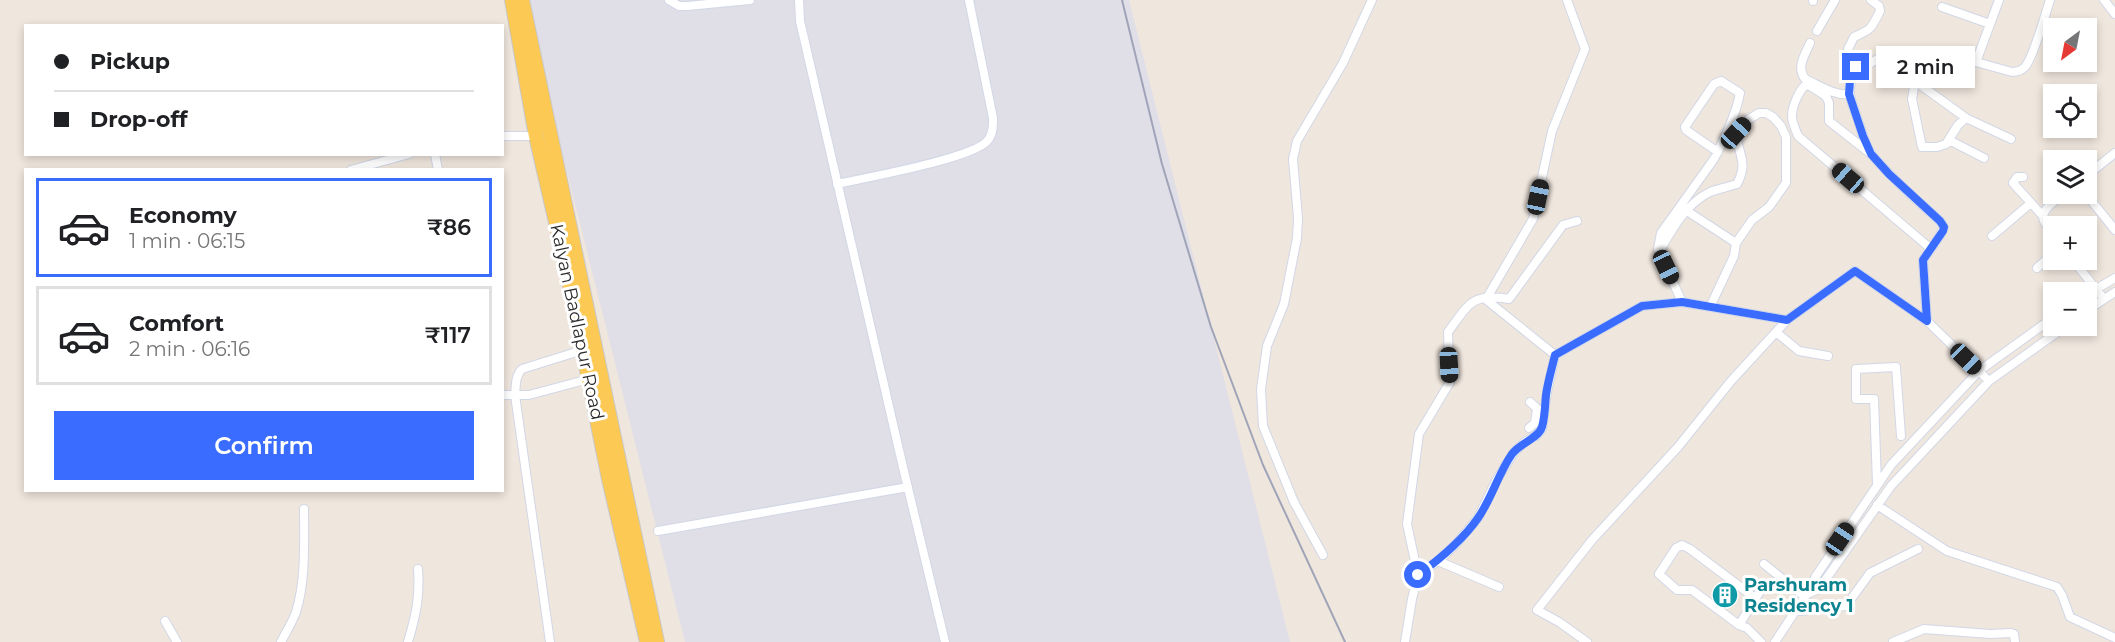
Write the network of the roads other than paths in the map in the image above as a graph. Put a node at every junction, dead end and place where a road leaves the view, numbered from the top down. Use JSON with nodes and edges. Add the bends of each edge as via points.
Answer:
{"nodes":[{"id":1,"x":512,"y":0,"type":"edge"},
{"id":2,"x":522,"y":0,"type":"edge"},
{"id":3,"x":669,"y":0,"type":"edge"},
{"id":4,"x":750,"y":0,"type":"edge"},
{"id":5,"x":799,"y":0,"type":"edge"},
{"id":6,"x":969,"y":0,"type":"edge"},
{"id":7,"x":1372,"y":0,"type":"edge"},
{"id":8,"x":1567,"y":0,"type":"edge"},
{"id":9,"x":1834,"y":0,"type":"edge"},
{"id":10,"x":1871,"y":0,"type":"edge"},
{"id":11,"x":1999,"y":0,"type":"edge"},
{"id":12,"x":2050,"y":0,"type":"edge"},
{"id":13,"x":2104,"y":0,"type":"edge"},
{"id":14,"x":1942,"y":7,"type":"dead end"},
{"id":15,"x":2115,"y":14,"type":"edge"},
{"id":16,"x":1990,"y":24,"type":"junction"},
{"id":17,"x":1816,"y":30,"type":"dead end"},
{"id":18,"x":1810,"y":43,"type":"dead end"},
{"id":19,"x":1882,"y":56,"type":"junction"},
{"id":20,"x":1976,"y":62,"type":"junction"},
{"id":21,"x":1853,"y":75,"type":"junction"},
{"id":22,"x":1915,"y":81,"type":"junction"},
{"id":23,"x":533,"y":85,"type":"junction"},
{"id":24,"x":1849,"y":94,"type":"junction"},
{"id":25,"x":1966,"y":118,"type":"junction"},
{"id":26,"x":504,"y":135,"type":"edge"},
{"id":27,"x":536,"y":136,"type":"junction"},
{"id":28,"x":2011,"y":139,"type":"dead end"},
{"id":29,"x":1949,"y":140,"type":"junction"},
{"id":30,"x":1718,"y":152,"type":"junction"},
{"id":31,"x":2115,"y":153,"type":"edge"},
{"id":32,"x":1871,"y":154,"type":"junction"},
{"id":33,"x":402,"y":156,"type":"edge"},
{"id":34,"x":1984,"y":158,"type":"dead end"},
{"id":35,"x":2097,"y":167,"type":"edge"},
{"id":36,"x":358,"y":168,"type":"edge"},
{"id":37,"x":2024,"y":177,"type":"dead end"},
{"id":38,"x":837,"y":184,"type":"junction"},
{"id":39,"x":2031,"y":202,"type":"junction"},
{"id":40,"x":2053,"y":204,"type":"edge"},
{"id":41,"x":2094,"y":204,"type":"edge"},
{"id":42,"x":1687,"y":211,"type":"junction"},
{"id":43,"x":2043,"y":216,"type":"joint"},
{"id":44,"x":1577,"y":221,"type":"dead end"},
{"id":45,"x":2115,"y":230,"type":"edge"},
{"id":46,"x":1992,"y":236,"type":"dead end"},
{"id":47,"x":1736,"y":243,"type":"junction"},
{"id":48,"x":1930,"y":248,"type":"junction"},
{"id":49,"x":1659,"y":252,"type":"junction"},
{"id":50,"x":2043,"y":263,"type":"edge"},
{"id":51,"x":2037,"y":268,"type":"dead end"},
{"id":52,"x":2081,"y":270,"type":"edge"},
{"id":53,"x":2115,"y":278,"type":"edge"},
{"id":54,"x":2090,"y":282,"type":"edge"},
{"id":55,"x":2097,"y":288,"type":"edge"},
{"id":56,"x":2097,"y":290,"type":"edge"},
{"id":57,"x":2115,"y":292,"type":"edge"},
{"id":58,"x":1486,"y":297,"type":"junction"},
{"id":59,"x":2104,"y":299,"type":"junction"},
{"id":60,"x":1682,"y":302,"type":"junction"},
{"id":61,"x":2097,"y":304,"type":"edge"},
{"id":62,"x":1710,"y":307,"type":"junction"},
{"id":63,"x":1787,"y":320,"type":"junction"},
{"id":64,"x":1927,"y":321,"type":"junction"},
{"id":65,"x":2043,"y":325,"type":"edge"},
{"id":66,"x":1776,"y":332,"type":"junction"},
{"id":67,"x":2052,"y":336,"type":"edge"},
{"id":68,"x":589,"y":348,"type":"junction"},
{"id":69,"x":1555,"y":355,"type":"junction"},
{"id":70,"x":1828,"y":356,"type":"dead end"},
{"id":71,"x":1979,"y":371,"type":"junction"},
{"id":72,"x":589,"y":379,"type":"junction"},
{"id":73,"x":1989,"y":381,"type":"junction"},
{"id":74,"x":504,"y":395,"type":"edge"},
{"id":75,"x":515,"y":395,"type":"junction"},
{"id":76,"x":1537,"y":408,"type":"junction"},
{"id":77,"x":1529,"y":428,"type":"dead end"},
{"id":78,"x":1901,"y":436,"type":"dead end"},
{"id":79,"x":609,"y":448,"type":"junction"},
{"id":80,"x":1877,"y":484,"type":"junction"},
{"id":81,"x":908,"y":487,"type":"junction"},
{"id":82,"x":1877,"y":505,"type":"junction"},
{"id":83,"x":304,"y":509,"type":"dead end"},
{"id":84,"x":658,"y":531,"type":"dead end"},
{"id":85,"x":1918,"y":549,"type":"dead end"},
{"id":86,"x":1323,"y":555,"type":"dead end"},
{"id":87,"x":1438,"y":561,"type":"junction"},
{"id":88,"x":1764,"y":564,"type":"dead end"},
{"id":89,"x":417,"y":569,"type":"dead end"},
{"id":90,"x":1418,"y":575,"type":"junction"},
{"id":91,"x":1785,"y":581,"type":"junction"},
{"id":92,"x":1498,"y":587,"type":"dead end"},
{"id":93,"x":1806,"y":596,"type":"junction"},
{"id":94,"x":1755,"y":598,"type":"junction"},
{"id":95,"x":1796,"y":610,"type":"junction"},
{"id":96,"x":165,"y":621,"type":"dead end"},
{"id":97,"x":1739,"y":625,"type":"junction"},
{"id":98,"x":2115,"y":638,"type":"edge"},
{"id":99,"x":177,"y":642,"type":"edge"},
{"id":100,"x":281,"y":642,"type":"edge"},
{"id":101,"x":408,"y":642,"type":"edge"},
{"id":102,"x":549,"y":642,"type":"edge"},
{"id":103,"x":647,"y":642,"type":"edge"},
{"id":104,"x":657,"y":642,"type":"edge"},
{"id":105,"x":945,"y":642,"type":"edge"},
{"id":106,"x":1405,"y":642,"type":"edge"},
{"id":107,"x":1587,"y":642,"type":"edge"},
{"id":108,"x":1761,"y":642,"type":"edge"},
{"id":109,"x":1775,"y":642,"type":"edge"},
{"id":110,"x":1893,"y":642,"type":"edge"},
{"id":111,"x":2016,"y":642,"type":"edge"}],
"edges":[{"from":1,"to":23,"type":"main road","name":"Kalyan Badlapur Road"},
{"from":2,"to":23,"type":"main road","name":"Kalyan Badlapur Road"},
{"from":3,"to":4,"type":"street","via":[[687,6]]},
{"from":5,"to":38,"type":"street","via":[[800,21]]},
{"from":6,"to":38,"type":"street","via":[[993,118],[988,141],[959,155]]},
{"from":7,"to":86,"type":"street","via":[[1343,63],[1297,141],[1293,159],[1297,238],[1284,303],[1267,345],[1261,389],[1263,426],[1294,502]]},
{"from":8,"to":58,"type":"street","via":[[1586,49],[1552,131],[1533,219]]},
{"from":9,"to":17,"type":"street"},
{"from":10,"to":21,"type":"street","via":[[1880,11],[1870,30],[1854,37],[1850,44],[1848,50],[1856,67]]},
{"from":11,"to":16,"type":"street"},
{"from":12,"to":20,"type":"street","via":[[2022,70],[2012,72]]},
{"from":13,"to":15,"type":"street"},
{"from":14,"to":16,"type":"street"},
{"from":16,"to":20,"type":"street"},
{"from":18,"to":24,"type":"street","via":[[1801,64],[1805,79],[1834,93]]},
{"from":19,"to":20,"type":"street","via":[[1900,53]]},
{"from":19,"to":21,"type":"street"},
{"from":19,"to":22,"type":"street"},
{"from":21,"to":24,"type":"street"},
{"from":22,"to":25,"type":"street"},
{"from":22,"to":29,"type":"street","via":[[1912,99],[1922,147],[1937,147]]},
{"from":23,"to":27,"type":"main road","name":"Kalyan Badlapur Road"},
{"from":23,"to":68,"type":"main road","name":"Kalyan Badlapur Road"},
{"from":24,"to":32,"type":"street"},
{"from":25,"to":28,"type":"street"},
{"from":25,"to":29,"type":"street"},
{"from":26,"to":27,"type":"street"},
{"from":27,"to":68,"type":"main road","name":"Kalyan Badlapur Road"},
{"from":29,"to":34,"type":"street"},
{"from":30,"to":30,"type":"street","via":[[1685,127],[1718,80],[1740,93]]},
{"from":30,"to":49,"type":"street","via":[[1661,233]]},
{"from":31,"to":35,"type":"street"},
{"from":32,"to":48,"type":"street","via":[[1944,227]]},
{"from":32,"to":48,"type":"street","via":[[1828,121],[1826,96],[1807,84],[1802,87],[1792,119],[1798,136]]},
{"from":33,"to":36,"type":"street"},
{"from":37,"to":39,"type":"street","via":[[2017,177],[2013,183]]},
{"from":38,"to":81,"type":"street"},
{"from":39,"to":43,"type":"street"},
{"from":39,"to":46,"type":"street"},
{"from":40,"to":43,"type":"street"},
{"from":41,"to":45,"type":"street"},
{"from":42,"to":47,"type":"street"},
{"from":42,"to":47,"type":"street","via":[[1709,193],[1737,184],[1743,164],[1736,133],[1749,119],[1766,113],[1781,126],[1786,137],[1786,183]]},
{"from":42,"to":49,"type":"street"},
{"from":44,"to":58,"type":"street","via":[[1563,225],[1509,300]]},
{"from":47,"to":62,"type":"street","via":[[1734,256]]},
{"from":48,"to":64,"type":"street","via":[[1922,266]]},
{"from":49,"to":60,"type":"street"},
{"from":50,"to":51,"type":"street"},
{"from":52,"to":54,"type":"street"},
{"from":53,"to":55,"type":"street"},
{"from":56,"to":59,"type":"street"},
{"from":57,"to":59,"type":"street"},
{"from":58,"to":69,"type":"street"},
{"from":58,"to":90,"type":"street","via":[[1470,303],[1448,332],[1450,382],[1419,434],[1407,524]]},
{"from":59,"to":61,"type":"street"},
{"from":60,"to":62,"type":"street"},
{"from":60,"to":69,"type":"street","via":[[1642,306]]},
{"from":62,"to":63,"type":"street"},
{"from":63,"to":64,"type":"street","via":[[1855,271]]},
{"from":63,"to":66,"type":"street"},
{"from":64,"to":71,"type":"street"},
{"from":65,"to":71,"type":"street"},
{"from":66,"to":70,"type":"street","via":[[1799,351]]},
{"from":66,"to":107,"type":"street","via":[[1598,533],[1537,610]]},
{"from":67,"to":73,"type":"street"},
{"from":68,"to":72,"type":"main road","name":"Kalyan Badlapur Road"},
{"from":68,"to":75,"type":"street","via":[[522,369]]},
{"from":68,"to":79,"type":"main road","name":"Kalyan Badlapur Road"},
{"from":69,"to":76,"type":"street","via":[[1547,392]]},
{"from":71,"to":73,"type":"street"},
{"from":71,"to":80,"type":"street"},
{"from":72,"to":75,"type":"street","via":[[548,391]]},
{"from":72,"to":79,"type":"main road","name":"Kalyan Badlapur Road"},
{"from":73,"to":82,"type":"street"},
{"from":74,"to":75,"type":"street"},
{"from":75,"to":102,"type":"street"},
{"from":76,"to":77,"type":"street","via":[[1535,423]]},
{"from":76,"to":87,"type":"street","via":[[1542,429],[1514,452],[1478,518]]},
{"from":78,"to":80,"type":"street","via":[[1896,367],[1856,369],[1856,399],[1874,399]]},
{"from":79,"to":103,"type":"main road","name":"Kalyan Badlapur Road"},
{"from":79,"to":104,"type":"main road","name":"Kalyan Badlapur Road"},
{"from":80,"to":93,"type":"street"},
{"from":81,"to":84,"type":"street"},
{"from":81,"to":105,"type":"street"},
{"from":82,"to":93,"type":"street","via":[[1819,589]]},
{"from":82,"to":98,"type":"street","via":[[1947,551],[2057,587],[2070,617]]},
{"from":83,"to":100,"type":"street","via":[[299,600]]},
{"from":85,"to":95,"type":"street","via":[[1870,573],[1846,606]]},
{"from":87,"to":90,"type":"street"},
{"from":87,"to":92,"type":"street"},
{"from":88,"to":91,"type":"street"},
{"from":89,"to":101,"type":"street","via":[[420,591]]},
{"from":90,"to":106,"type":"street"},
{"from":91,"to":93,"type":"street"},
{"from":91,"to":94,"type":"street","via":[[1766,584]]},
{"from":93,"to":95,"type":"street"},
{"from":94,"to":97,"type":"street"},
{"from":94,"to":97,"type":"street","via":[[1682,545],[1661,568],[1661,577],[1677,590],[1692,590]]},
{"from":95,"to":109,"type":"street"},
{"from":96,"to":99,"type":"street"},
{"from":97,"to":108,"type":"street"},
{"from":110,"to":111,"type":"street","via":[[1924,629],[2012,633]]}]}
